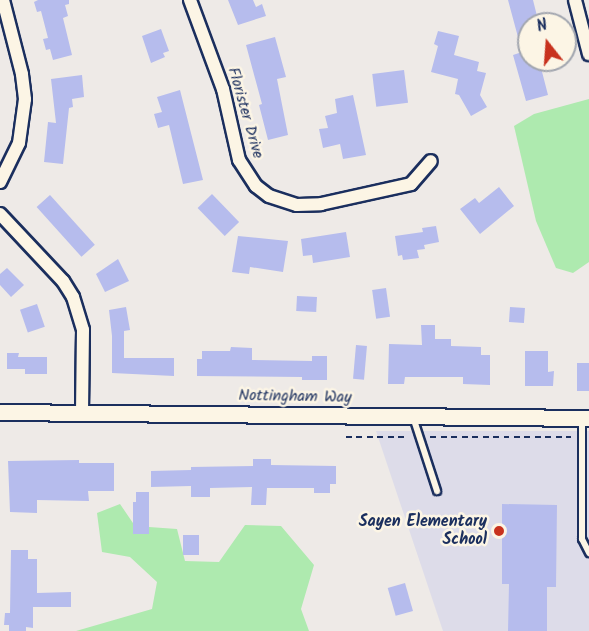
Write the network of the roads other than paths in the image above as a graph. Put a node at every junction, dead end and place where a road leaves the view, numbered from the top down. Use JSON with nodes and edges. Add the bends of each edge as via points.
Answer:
{"nodes":[{"id":1,"x":3,"y":0,"type":"edge"},
{"id":2,"x":190,"y":0,"type":"edge"},
{"id":3,"x":575,"y":0,"type":"edge"},
{"id":4,"x":589,"y":54,"type":"edge"},
{"id":5,"x":431,"y":161,"type":"dead end"},
{"id":6,"x":0,"y":182,"type":"edge"},
{"id":7,"x":0,"y":214,"type":"edge"},
{"id":8,"x":0,"y":412,"type":"edge"},
{"id":9,"x":82,"y":413,"type":"junction"},
{"id":10,"x":413,"y":417,"type":"junction"},
{"id":11,"x":585,"y":418,"type":"edge"},
{"id":12,"x":436,"y":491,"type":"dead end"},
{"id":13,"x":589,"y":553,"type":"edge"}],
"edges":[{"from":1,"to":6,"type":"street","via":[[25,99],[19,143]]},
{"from":2,"to":5,"type":"street","name":"Florister Drive","via":[[223,89],[239,160],[256,186],[269,196],[297,205],[321,204],[411,184]]},
{"from":3,"to":4,"type":"street"},
{"from":7,"to":9,"type":"street","via":[[63,281],[73,297],[83,330]]},
{"from":8,"to":9,"type":"street","name":"Nottingham Way"},
{"from":9,"to":10,"type":"street","name":"Nottingham Way"},
{"from":10,"to":11,"type":"street","name":"Nottingham Way"},
{"from":10,"to":12,"type":"lane"},
{"from":11,"to":13,"type":"lane","via":[[582,539]]}]}
